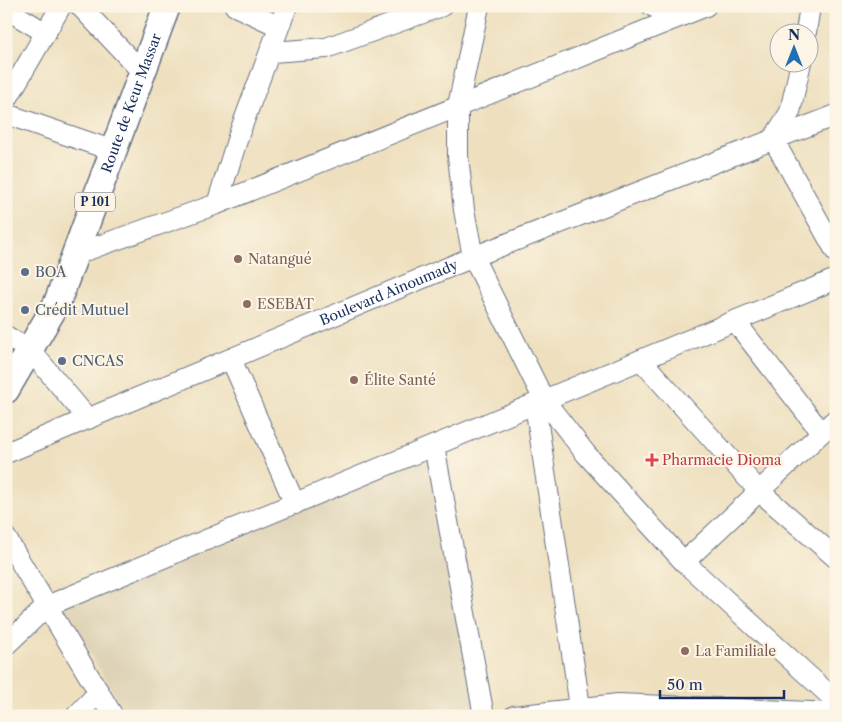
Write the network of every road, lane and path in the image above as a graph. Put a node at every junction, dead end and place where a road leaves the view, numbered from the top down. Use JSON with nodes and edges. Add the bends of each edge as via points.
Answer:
{"nodes":[{"id":1,"x":61,"y":6,"type":"edge"},
{"id":2,"x":80,"y":6,"type":"edge"},
{"id":3,"x":167,"y":6,"type":"edge"},
{"id":4,"x":235,"y":6,"type":"edge"},
{"id":5,"x":287,"y":6,"type":"edge"},
{"id":6,"x":442,"y":6,"type":"edge"},
{"id":7,"x":479,"y":6,"type":"edge"},
{"id":8,"x":652,"y":6,"type":"edge"},
{"id":9,"x":706,"y":6,"type":"edge"},
{"id":10,"x":810,"y":6,"type":"edge"},
{"id":11,"x":6,"y":9,"type":"edge"},
{"id":12,"x":681,"y":12,"type":"edge"},
{"id":13,"x":808,"y":22,"type":"edge"},
{"id":14,"x":278,"y":26,"type":"junction"},
{"id":15,"x":46,"y":33,"type":"junction"},
{"id":16,"x":272,"y":52,"type":"junction"},
{"id":17,"x":799,"y":72,"type":"edge"},
{"id":18,"x":143,"y":73,"type":"junction"},
{"id":19,"x":6,"y":101,"type":"edge"},
{"id":20,"x":458,"y":106,"type":"junction"},
{"id":21,"x":6,"y":114,"type":"edge"},
{"id":22,"x":836,"y":115,"type":"edge"},
{"id":23,"x":773,"y":139,"type":"junction"},
{"id":24,"x":114,"y":151,"type":"junction"},
{"id":25,"x":217,"y":204,"type":"junction"},
{"id":26,"x":836,"y":252,"type":"edge"},
{"id":27,"x":76,"y":254,"type":"junction"},
{"id":28,"x":473,"y":257,"type":"junction"},
{"id":29,"x":836,"y":279,"type":"edge"},
{"id":30,"x":735,"y":321,"type":"junction"},
{"id":31,"x":6,"y":336,"type":"edge"},
{"id":32,"x":32,"y":351,"type":"junction"},
{"id":33,"x":231,"y":359,"type":"junction"},
{"id":34,"x":641,"y":360,"type":"junction"},
{"id":35,"x":6,"y":390,"type":"edge"},
{"id":36,"x":540,"y":402,"type":"junction"},
{"id":37,"x":836,"y":418,"type":"edge"},
{"id":38,"x":88,"y":419,"type":"junction"},
{"id":39,"x":821,"y":432,"type":"junction"},
{"id":40,"x":434,"y":446,"type":"junction"},
{"id":41,"x":6,"y":453,"type":"edge"},
{"id":42,"x":759,"y":491,"type":"junction"},
{"id":43,"x":295,"y":504,"type":"junction"},
{"id":44,"x":6,"y":538,"type":"edge"},
{"id":45,"x":834,"y":554,"type":"edge"},
{"id":46,"x":684,"y":562,"type":"junction"},
{"id":47,"x":47,"y":606,"type":"junction"},
{"id":48,"x":6,"y":645,"type":"edge"},
{"id":49,"x":99,"y":692,"type":"junction"},
{"id":50,"x":836,"y":702,"type":"edge"},
{"id":51,"x":580,"y":707,"type":"junction"},
{"id":52,"x":618,"y":710,"type":"edge"},
{"id":53,"x":836,"y":713,"type":"edge"},
{"id":54,"x":76,"y":716,"type":"edge"},
{"id":55,"x":113,"y":716,"type":"edge"},
{"id":56,"x":484,"y":716,"type":"edge"},
{"id":57,"x":514,"y":716,"type":"edge"}],
"edges":[{"from":1,"to":15,"type":"street"},
{"from":2,"to":18,"type":"street"},
{"from":3,"to":18,"type":"main road","name":"Route de Keur Massar","number":"P 101"},
{"from":4,"to":14,"type":"street"},
{"from":5,"to":14,"type":"street"},
{"from":6,"to":16,"type":"street","via":[[326,48]]},
{"from":7,"to":20,"type":"street"},
{"from":8,"to":12,"type":"street"},
{"from":9,"to":12,"type":"street"},
{"from":10,"to":13,"type":"street"},
{"from":11,"to":15,"type":"street"},
{"from":12,"to":20,"type":"street"},
{"from":14,"to":16,"type":"street"},
{"from":15,"to":19,"type":"street"},
{"from":16,"to":25,"type":"street","via":[[239,134]]},
{"from":17,"to":23,"type":"street","via":[[790,112]]},
{"from":18,"to":24,"type":"main road","name":"Route de Keur Massar","number":"P 101"},
{"from":20,"to":25,"type":"street"},
{"from":20,"to":28,"type":"street","via":[[458,156]]},
{"from":21,"to":24,"type":"street"},
{"from":22,"to":23,"type":"street","name":"Boulevard Ainoumady"},
{"from":23,"to":26,"type":"street"},
{"from":23,"to":28,"type":"street","name":"Boulevard Ainoumady"},
{"from":24,"to":27,"type":"main road","name":"Route de Keur Massar","number":"P 101"},
{"from":25,"to":27,"type":"street"},
{"from":27,"to":32,"type":"main road","name":"Route de Keur Massar","number":"P 101","via":[[57,303]]},
{"from":28,"to":33,"type":"street","name":"Boulevard Ainoumady"},
{"from":28,"to":36,"type":"street"},
{"from":29,"to":30,"type":"street"},
{"from":30,"to":34,"type":"street"},
{"from":30,"to":39,"type":"street"},
{"from":31,"to":32,"type":"street"},
{"from":32,"to":35,"type":"main road","name":"Route de Keur Massar","number":"P 101"},
{"from":32,"to":38,"type":"street"},
{"from":33,"to":38,"type":"street","name":"Boulevard Ainoumady"},
{"from":33,"to":43,"type":"street"},
{"from":34,"to":36,"type":"street"},
{"from":34,"to":42,"type":"street"},
{"from":36,"to":40,"type":"street"},
{"from":36,"to":46,"type":"street"},
{"from":36,"to":51,"type":"street"},
{"from":37,"to":39,"type":"street"},
{"from":38,"to":41,"type":"street","name":"Boulevard Ainoumady"},
{"from":39,"to":42,"type":"street"},
{"from":40,"to":43,"type":"street"},
{"from":40,"to":56,"type":"street"},
{"from":42,"to":45,"type":"street"},
{"from":42,"to":46,"type":"street"},
{"from":43,"to":47,"type":"street"},
{"from":44,"to":47,"type":"street"},
{"from":46,"to":50,"type":"street"},
{"from":47,"to":48,"type":"street"},
{"from":47,"to":49,"type":"street"},
{"from":49,"to":54,"type":"street"},
{"from":49,"to":55,"type":"street"},
{"from":51,"to":52,"type":"street"},
{"from":51,"to":57,"type":"street"},
{"from":52,"to":53,"type":"street"}]}
